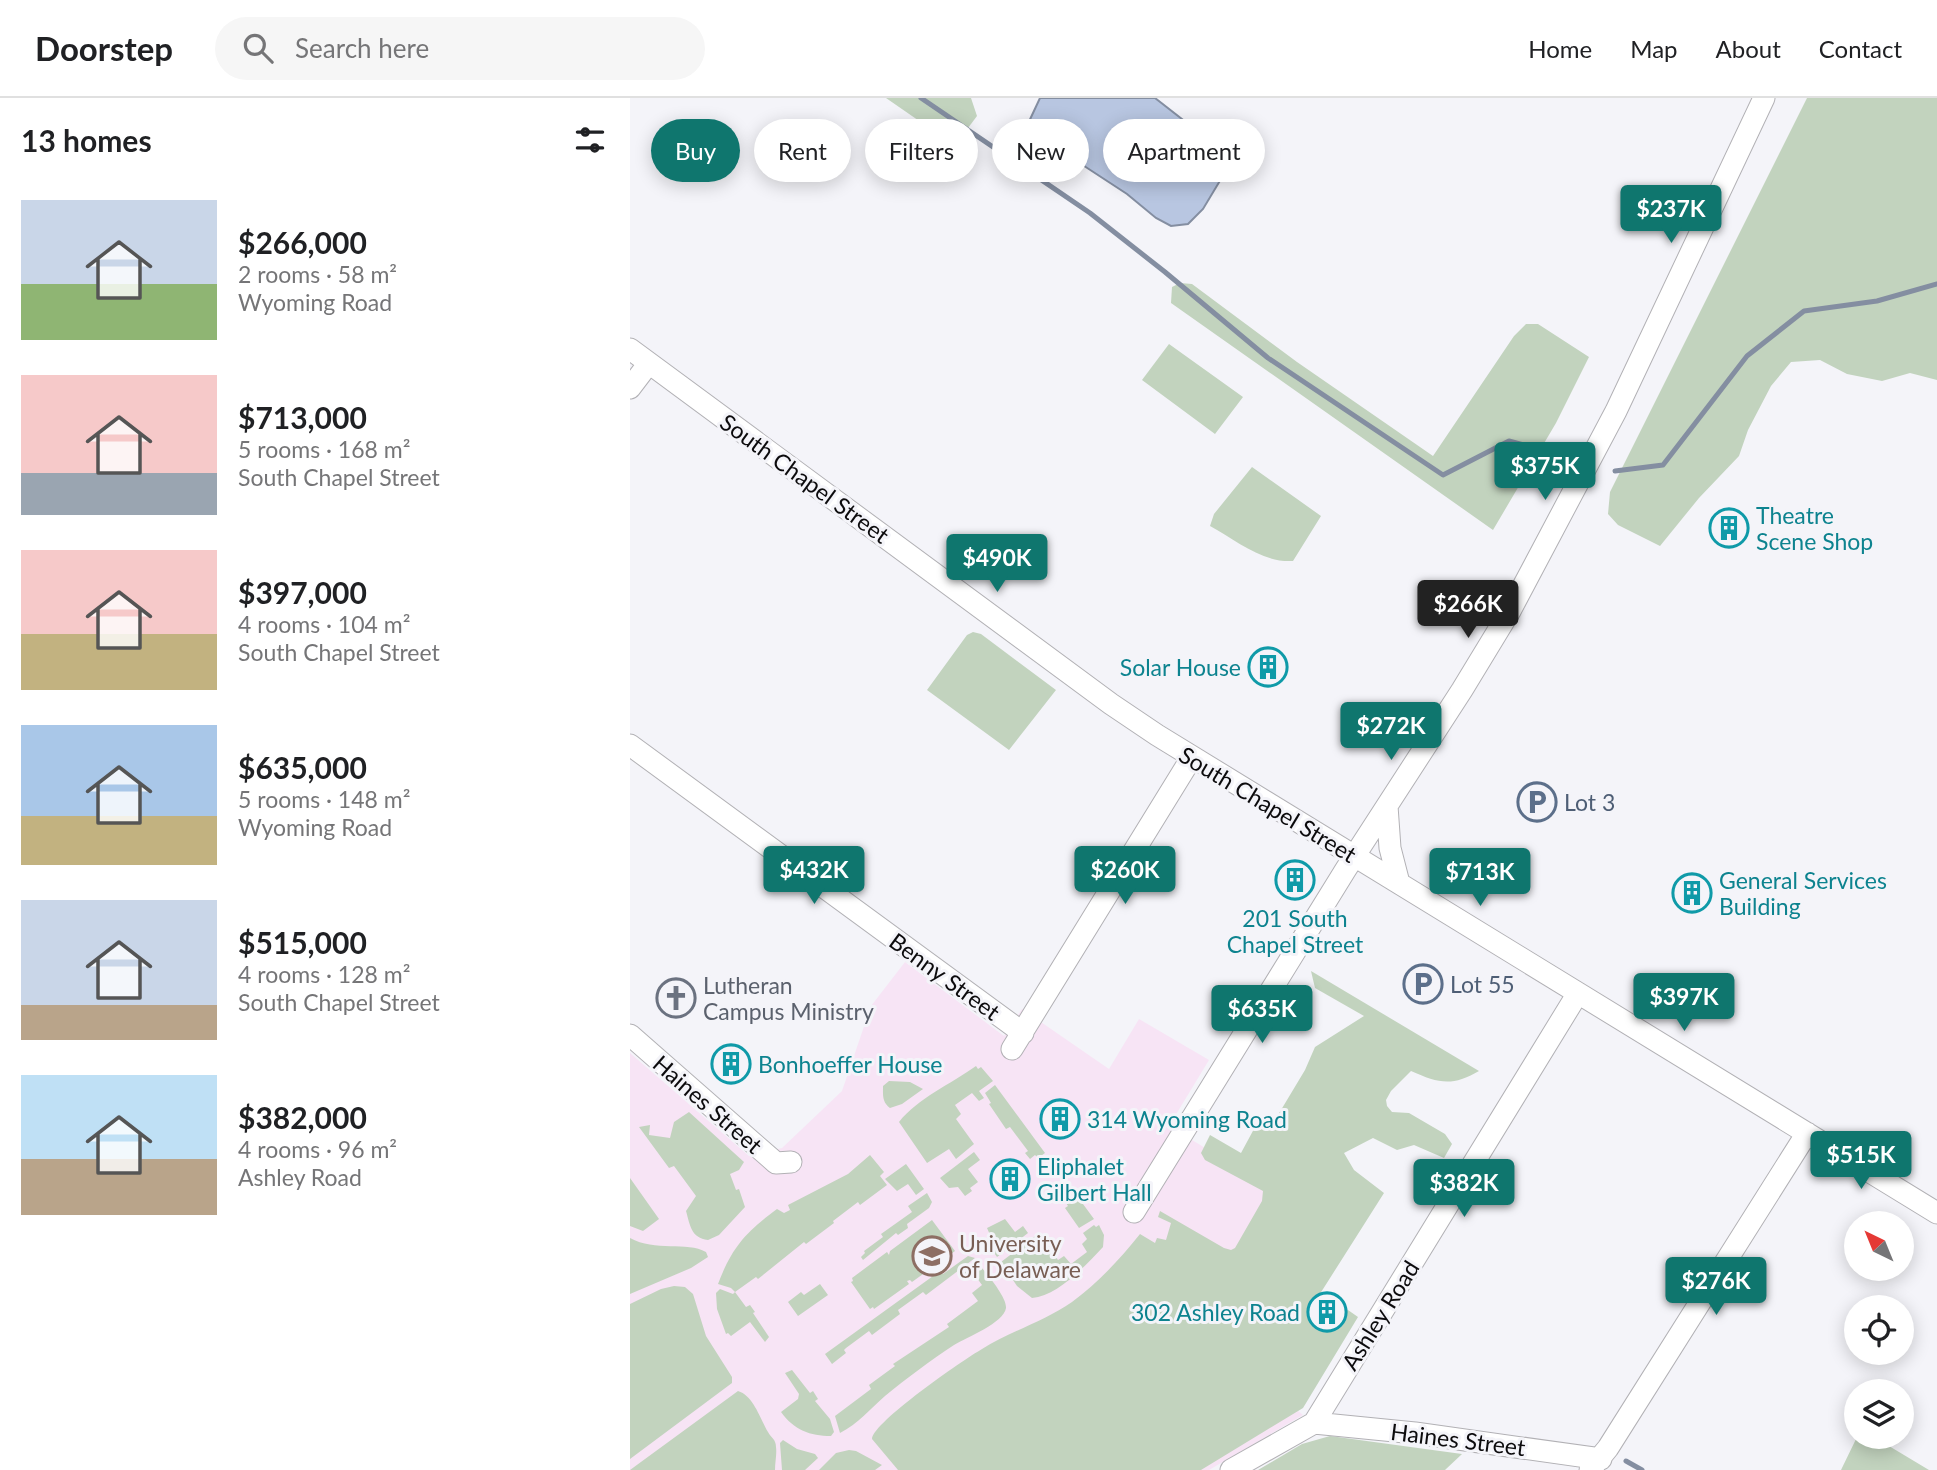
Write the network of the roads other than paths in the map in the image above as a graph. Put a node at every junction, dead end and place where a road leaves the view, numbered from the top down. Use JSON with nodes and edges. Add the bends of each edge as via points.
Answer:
{"nodes":[{"id":1,"x":1764,"y":98,"type":"edge"},
{"id":2,"x":630,"y":349,"type":"edge"},
{"id":3,"x":649,"y":363,"type":"junction"},
{"id":4,"x":630,"y":388,"type":"edge"},
{"id":5,"x":630,"y":746,"type":"edge"},
{"id":6,"x":1192,"y":757,"type":"junction"},
{"id":7,"x":1387,"y":806,"type":"junction"},
{"id":8,"x":1354,"y":856,"type":"junction"},
{"id":9,"x":1399,"y":883,"type":"junction"},
{"id":10,"x":1578,"y":993,"type":"junction"},
{"id":11,"x":630,"y":1035,"type":"edge"},
{"id":12,"x":1807,"y":1133,"type":"junction"},
{"id":13,"x":791,"y":1162,"type":"dead end"},
{"id":14,"x":1134,"y":1212,"type":"dead end"},
{"id":15,"x":1937,"y":1213,"type":"edge"},
{"id":16,"x":1314,"y":1423,"type":"junction"},
{"id":17,"x":1595,"y":1464,"type":"edge"},
{"id":18,"x":1231,"y":1470,"type":"edge"}],
"edges":[{"from":1,"to":7,"type":"street","via":[[1567,506],[1496,634]]},
{"from":2,"to":3,"type":"street","name":"South Chapel Street"},
{"from":3,"to":4,"type":"street"},
{"from":3,"to":6,"type":"street","name":"South Chapel Street","via":[[1101,696]]},
{"from":5,"to":6,"type":"street","name":"Benny Street","via":[[1018,1041]]},
{"from":6,"to":8,"type":"street","name":"South Chapel Street"},
{"from":7,"to":8,"type":"street"},
{"from":7,"to":9,"type":"street","via":[[1390,848]]},
{"from":8,"to":9,"type":"street","name":"South Chapel Street"},
{"from":8,"to":14,"type":"street"},
{"from":9,"to":10,"type":"street","name":"South Chapel Street"},
{"from":10,"to":12,"type":"street","name":"South Chapel Street"},
{"from":10,"to":16,"type":"street","name":"Ashley Road"},
{"from":11,"to":13,"type":"street","name":"Haines Street","via":[[776,1163]]},
{"from":12,"to":15,"type":"street","name":"South Chapel Street"},
{"from":12,"to":17,"type":"street"},
{"from":16,"to":17,"type":"street","name":"Haines Street","via":[[1415,1433]]},
{"from":16,"to":18,"type":"street"}]}
